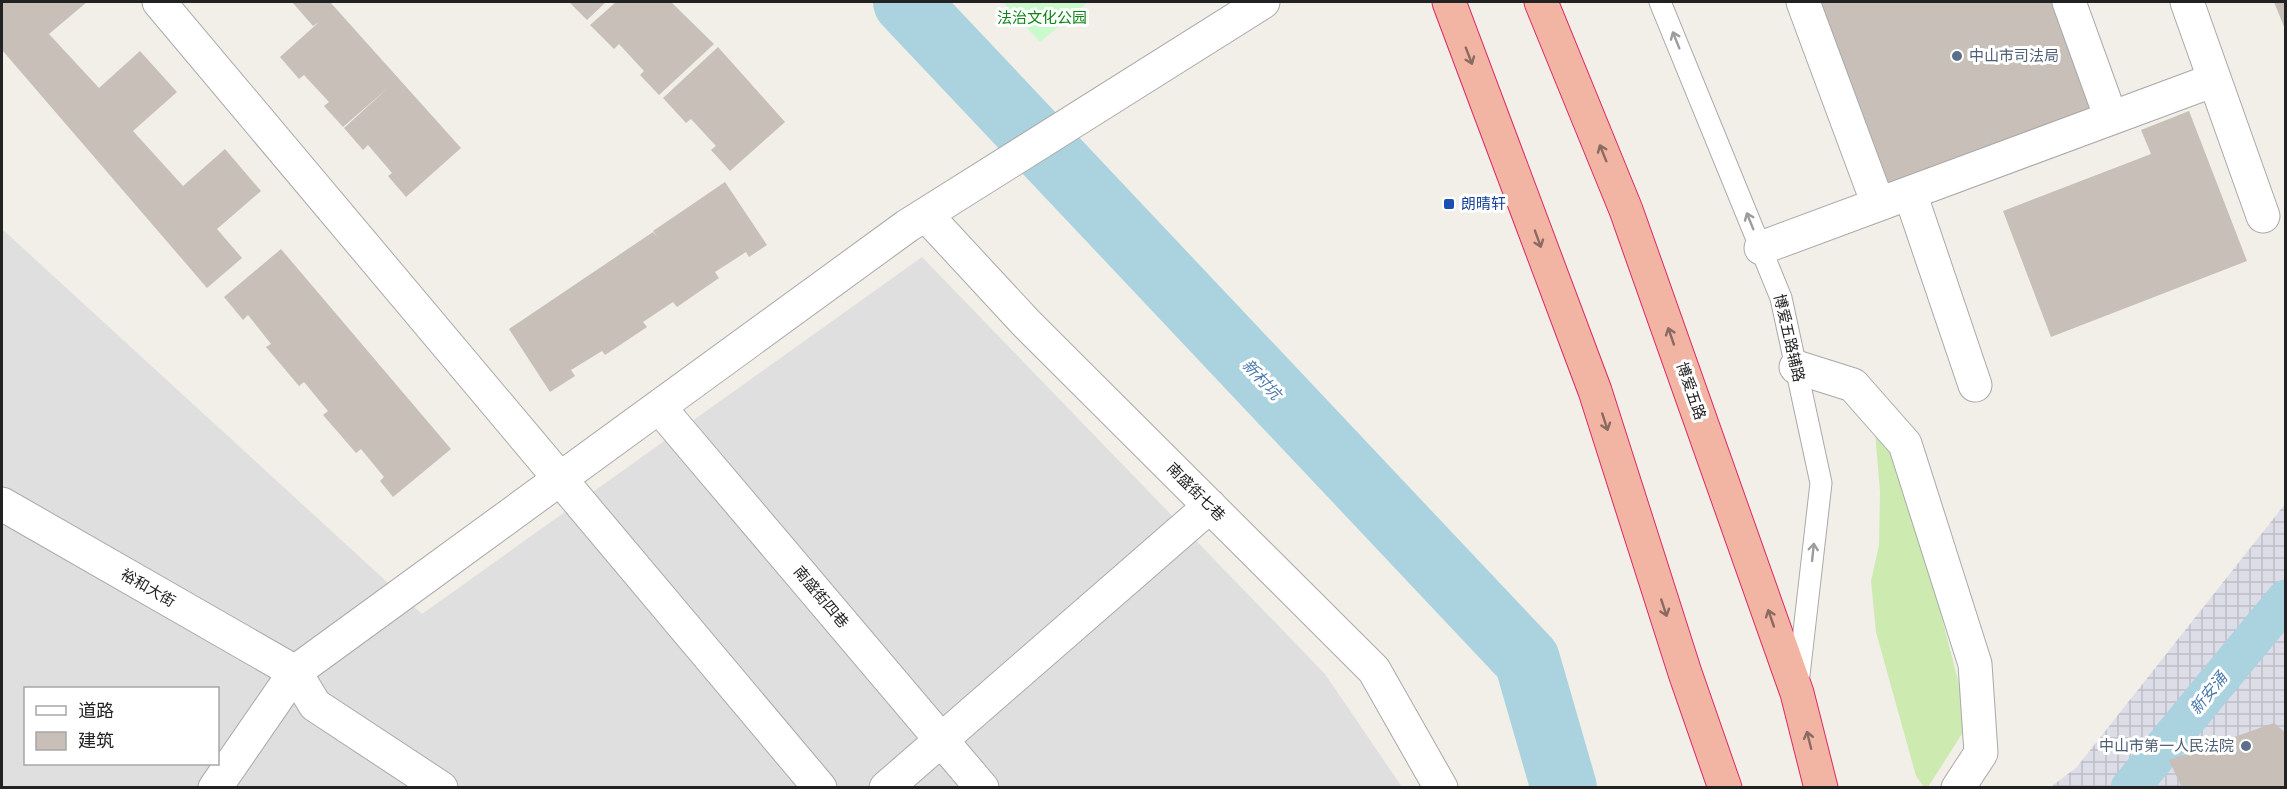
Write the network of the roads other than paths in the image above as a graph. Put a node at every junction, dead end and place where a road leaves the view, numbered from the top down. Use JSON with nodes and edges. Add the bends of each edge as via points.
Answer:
{"nodes":[{"id":1,"x":159,"y":2,"type":"edge"},
{"id":2,"x":1263,"y":2,"type":"edge"},
{"id":3,"x":1449,"y":2,"type":"edge"},
{"id":4,"x":1541,"y":2,"type":"edge"},
{"id":5,"x":1660,"y":2,"type":"edge"},
{"id":6,"x":1803,"y":2,"type":"edge"},
{"id":7,"x":2068,"y":2,"type":"edge"},
{"id":8,"x":2187,"y":2,"type":"edge"},
{"id":9,"x":2214,"y":80,"type":"junction"},
{"id":10,"x":2111,"y":118,"type":"junction"},
{"id":11,"x":1910,"y":193,"type":"junction"},
{"id":12,"x":1878,"y":204,"type":"junction"},
{"id":13,"x":926,"y":215,"type":"junction"},
{"id":14,"x":2262,"y":216,"type":"dead end"},
{"id":15,"x":1761,"y":248,"type":"junction"},
{"id":16,"x":1796,"y":367,"type":"junction"},
{"id":17,"x":1975,"y":385,"type":"dead end"},
{"id":18,"x":659,"y":407,"type":"junction"},
{"id":19,"x":559,"y":479,"type":"junction"},
{"id":20,"x":2,"y":504,"type":"edge"},
{"id":21,"x":1210,"y":506,"type":"junction"},
{"id":22,"x":295,"y":672,"type":"junction"},
{"id":23,"x":1797,"y":693,"type":"junction"},
{"id":24,"x":942,"y":740,"type":"junction"},
{"id":25,"x":215,"y":788,"type":"edge"},
{"id":26,"x":441,"y":788,"type":"edge"},
{"id":27,"x":820,"y":788,"type":"edge"},
{"id":28,"x":886,"y":788,"type":"edge"},
{"id":29,"x":982,"y":788,"type":"edge"},
{"id":30,"x":1442,"y":788,"type":"edge"},
{"id":31,"x":1725,"y":788,"type":"edge"},
{"id":32,"x":1821,"y":788,"type":"edge"},
{"id":33,"x":1958,"y":788,"type":"edge"}],
"edges":[{"from":1,"to":19,"type":"street"},
{"from":2,"to":13,"type":"street"},
{"from":3,"to":31,"type":"highway","one_way":true,"via":[[1595,391]]},
{"from":23,"to":4,"type":"highway","name":"博爱五路","one_way":true,"via":[[1626,210]]},
{"from":15,"to":5,"type":"lane","name":"博爱五路辅路","one_way":true},
{"from":6,"to":12,"type":"street"},
{"from":7,"to":10,"type":"street"},
{"from":8,"to":9,"type":"street"},
{"from":9,"to":10,"type":"street"},
{"from":9,"to":14,"type":"street"},
{"from":10,"to":11,"type":"street"},
{"from":11,"to":12,"type":"street"},
{"from":11,"to":17,"type":"street"},
{"from":12,"to":15,"type":"street"},
{"from":13,"to":18,"type":"street"},
{"from":13,"to":21,"type":"street","name":"南盛街七巷","via":[[1027,324]]},
{"from":15,"to":16,"type":"lane","name":"博爱五路辅路","via":[[1781,298]]},
{"from":23,"to":16,"type":"lane","name":"博爱五路辅路","one_way":true,"via":[[1821,483]]},
{"from":16,"to":33,"type":"street","via":[[1853,385],[1905,444],[1975,664],[1981,753]]},
{"from":18,"to":19,"type":"street"},
{"from":18,"to":24,"type":"street","name":"南盛街四巷"},
{"from":19,"to":22,"type":"street"},
{"from":19,"to":27,"type":"street"},
{"from":20,"to":22,"type":"street","name":"裕和大街"},
{"from":21,"to":24,"type":"street"},
{"from":21,"to":30,"type":"street","name":"南盛街七巷","via":[[1374,670]]},
{"from":22,"to":25,"type":"street"},
{"from":22,"to":26,"type":"street","via":[[315,705]]},
{"from":32,"to":23,"type":"highway","name":"博爱五路","one_way":true},
{"from":24,"to":28,"type":"street"},
{"from":24,"to":29,"type":"street","name":"南盛街四巷"}]}
